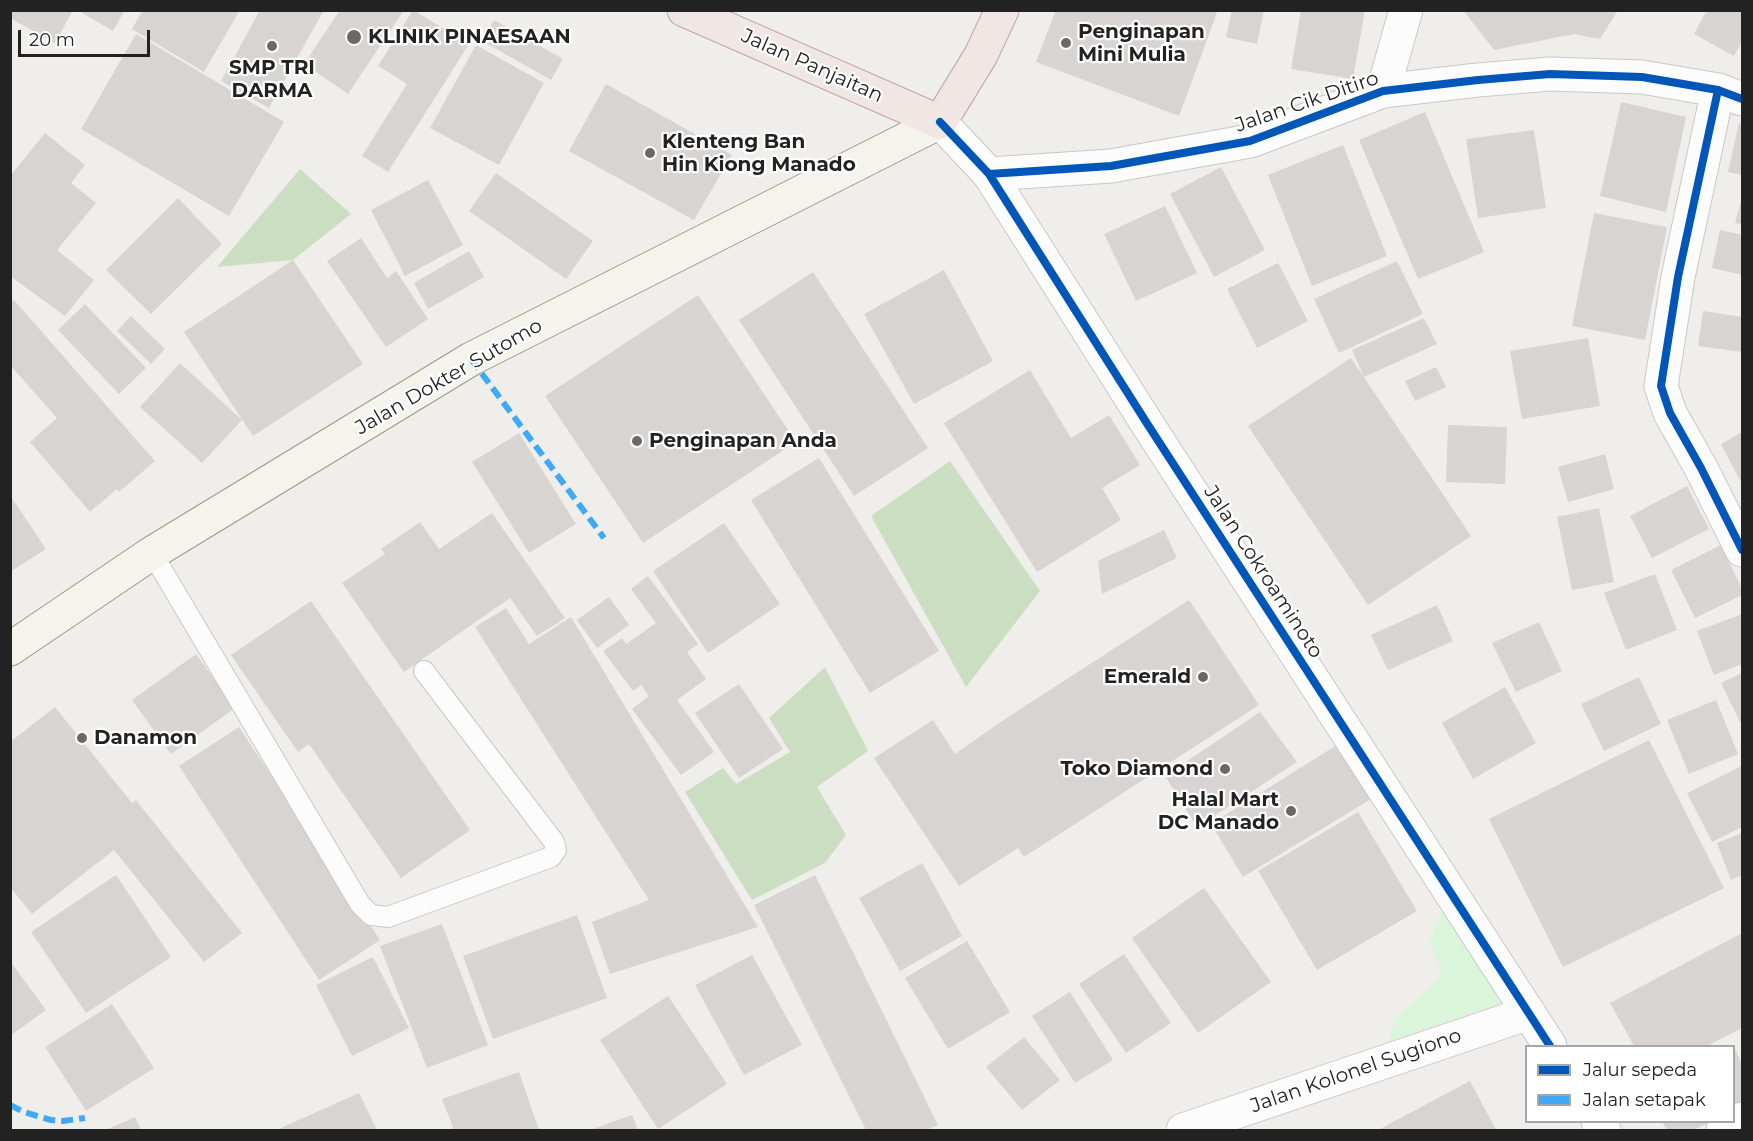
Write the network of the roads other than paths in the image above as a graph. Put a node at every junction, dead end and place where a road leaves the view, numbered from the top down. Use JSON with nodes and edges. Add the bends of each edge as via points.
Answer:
{"nodes":[{"id":1,"x":684,"y":10,"type":"edge"},
{"id":2,"x":1002,"y":10,"type":"edge"},
{"id":3,"x":1406,"y":10,"type":"edge"},
{"id":4,"x":1383,"y":91,"type":"junction"},
{"id":5,"x":1730,"y":95,"type":"edge"},
{"id":6,"x":940,"y":122,"type":"junction"},
{"id":7,"x":988,"y":174,"type":"junction"},
{"id":8,"x":1743,"y":550,"type":"edge"},
{"id":9,"x":152,"y":553,"type":"junction"},
{"id":10,"x":10,"y":649,"type":"edge"},
{"id":11,"x":424,"y":671,"type":"dead end"},
{"id":12,"x":1529,"y":1013,"type":"junction"},
{"id":13,"x":1549,"y":1045,"type":"edge"},
{"id":14,"x":1743,"y":1119,"type":"edge"},
{"id":15,"x":1183,"y":1131,"type":"edge"},
{"id":16,"x":1723,"y":1131,"type":"edge"}],
"edges":[{"from":1,"to":6,"type":"highway","name":"Jalan Panjaitan"},
{"from":2,"to":6,"type":"highway","via":[[981,55]]},
{"from":3,"to":4,"type":"street","name":"Jalan Cik Ditiro"},
{"from":4,"to":5,"type":"street","name":"Jalan Cik Ditiro","via":[[1550,74],[1641,76]]},
{"from":4,"to":7,"type":"street","name":"Jalan Cik Ditiro","via":[[1250,141],[1111,166]]},
{"from":5,"to":8,"type":"street","via":[[1678,277],[1661,386],[1670,413]]},
{"from":6,"to":7,"type":"street","name":"Jalan Cokroaminoto"},
{"from":6,"to":9,"type":"main road","name":"Jalan Dokter Sutomo","via":[[471,359]]},
{"from":7,"to":12,"type":"street","name":"Jalan Cokroaminoto"},
{"from":9,"to":10,"type":"main road","name":"Jalan Dokter Sutomo"},
{"from":9,"to":11,"type":"lane","via":[[360,904],[371,915],[388,917],[551,857],[556,850],[554,842]]},
{"from":12,"to":13,"type":"street","name":"Jalan Cokroaminoto"},
{"from":12,"to":15,"type":"street","name":"Jalan Kolonel Sugiono"},
{"from":14,"to":16,"type":"street"}]}
